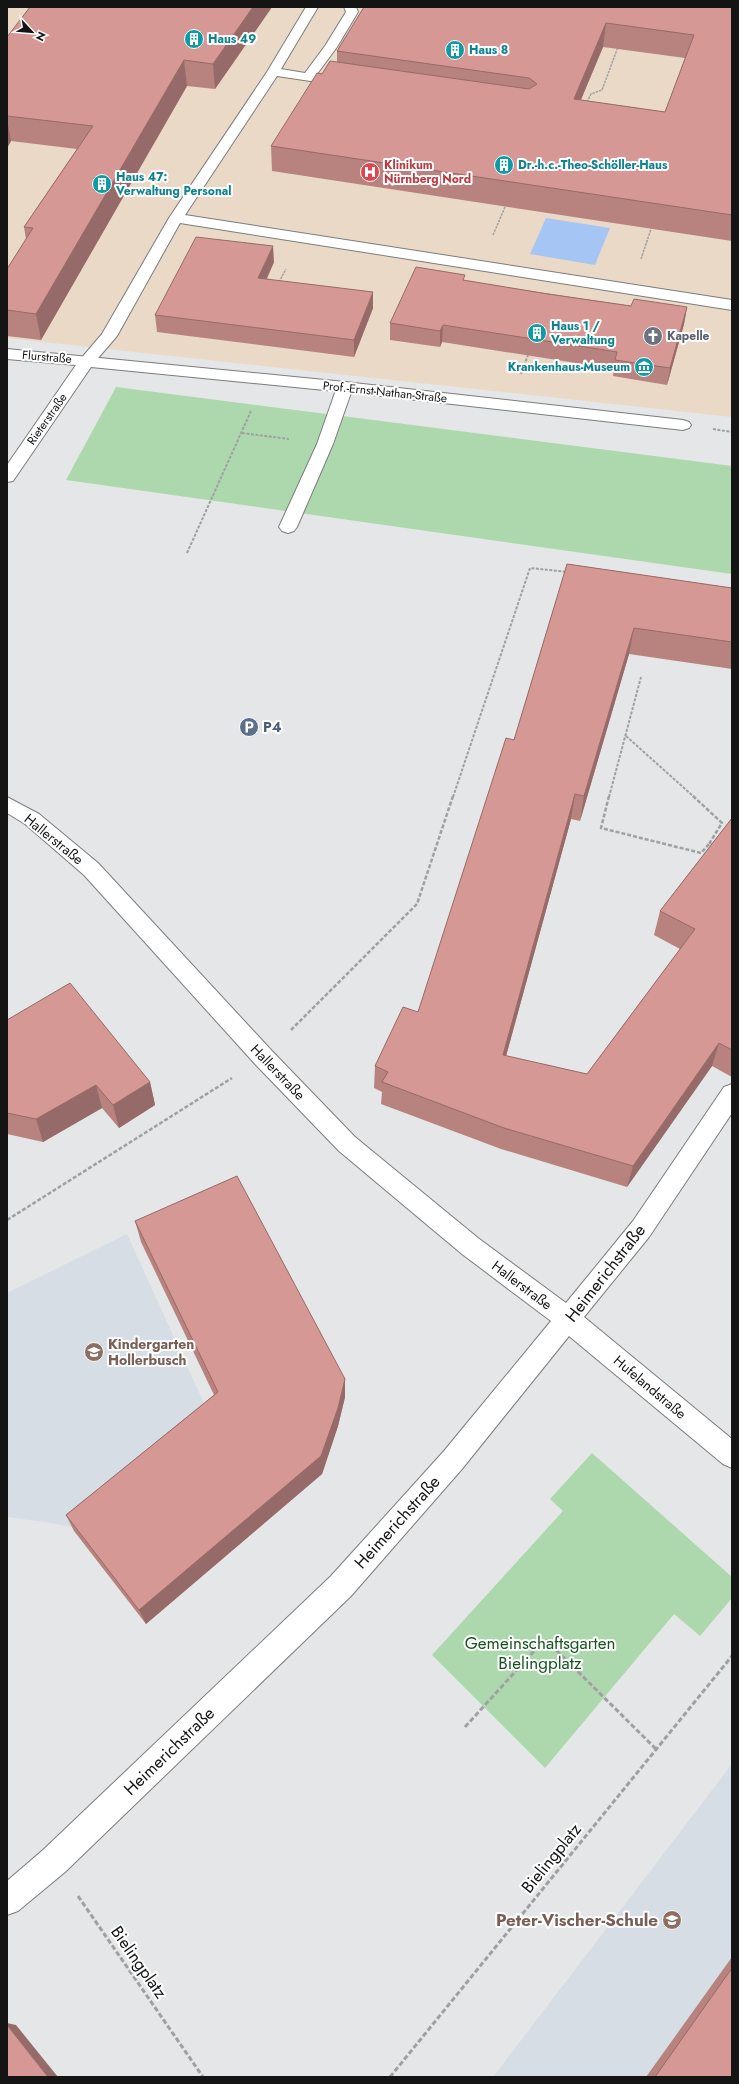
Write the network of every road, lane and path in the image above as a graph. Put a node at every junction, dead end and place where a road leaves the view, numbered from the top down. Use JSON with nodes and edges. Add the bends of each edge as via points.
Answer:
{"nodes":[{"id":1,"x":312,"y":7,"type":"edge"},
{"id":2,"x":350,"y":7,"type":"edge"},
{"id":3,"x":618,"y":46,"type":"edge"},
{"id":4,"x":273,"y":72,"type":"junction"},
{"id":5,"x":308,"y":77,"type":"junction"},
{"id":6,"x":355,"y":84,"type":"edge"},
{"id":7,"x":584,"y":108,"type":"edge"},
{"id":8,"x":176,"y":218,"type":"junction"},
{"id":9,"x":286,"y":267,"type":"dead end"},
{"id":10,"x":276,"y":286,"type":"edge"},
{"id":11,"x":732,"y":305,"type":"edge"},
{"id":12,"x":7,"y":354,"type":"edge"},
{"id":13,"x":87,"y":361,"type":"junction"},
{"id":14,"x":264,"y":380,"type":"junction"},
{"id":15,"x":344,"y":387,"type":"junction"},
{"id":16,"x":683,"y":425,"type":"dead end"},
{"id":17,"x":242,"y":433,"type":"junction"},
{"id":18,"x":325,"y":444,"type":"junction"},
{"id":19,"x":7,"y":477,"type":"edge"},
{"id":20,"x":288,"y":526,"type":"dead end"},
{"id":21,"x":187,"y":552,"type":"dead end"},
{"id":22,"x":573,"y":572,"type":"edge"},
{"id":23,"x":641,"y":677,"type":"dead end"},
{"id":24,"x":626,"y":736,"type":"junction"},
{"id":25,"x":7,"y":804,"type":"edge"},
{"id":26,"x":709,"y":844,"type":"junction"},
{"id":27,"x":715,"y":846,"type":"edge"},
{"id":28,"x":264,"y":1058,"type":"junction"},
{"id":29,"x":732,"y":1094,"type":"edge"},
{"id":30,"x":7,"y":1220,"type":"edge"},
{"id":31,"x":569,"y":1320,"type":"junction"},
{"id":32,"x":732,"y":1455,"type":"edge"},
{"id":33,"x":732,"y":1656,"type":"edge"},
{"id":34,"x":465,"y":1728,"type":"dead end"},
{"id":35,"x":656,"y":1749,"type":"junction"},
{"id":36,"x":54,"y":1861,"type":"junction"},
{"id":37,"x":7,"y":1900,"type":"edge"},
{"id":38,"x":203,"y":2077,"type":"edge"},
{"id":39,"x":390,"y":2077,"type":"edge"}],
"edges":[{"from":1,"to":4,"type":"street","name":"Rieterstraße"},
{"from":2,"to":5,"type":"street","via":[[352,12],[331,47]]},
{"from":3,"to":7,"type":"path","via":[[602,90],[591,94]]},
{"from":4,"to":5,"type":"street"},
{"from":4,"to":8,"type":"street","name":"Rieterstraße"},
{"from":5,"to":6,"type":"street"},
{"from":8,"to":11,"type":"street"},
{"from":8,"to":13,"type":"street","name":"Rieterstraße","via":[[109,336]]},
{"from":9,"to":10,"type":"path"},
{"from":12,"to":13,"type":"street","name":"Flurstraße"},
{"from":13,"to":14,"type":"street","name":"Prof.-Ernst-Nathan-Straße"},
{"from":13,"to":19,"type":"street","name":"Rieterstraße"},
{"from":14,"to":15,"type":"street","name":"Prof.-Ernst-Nathan-Straße"},
{"from":14,"to":17,"type":"path"},
{"from":15,"to":16,"type":"street","name":"Prof.-Ernst-Nathan-Straße"},
{"from":15,"to":18,"type":"street"},
{"from":17,"to":18,"type":"path"},
{"from":17,"to":21,"type":"path"},
{"from":18,"to":20,"type":"street"},
{"from":22,"to":28,"type":"path","via":[[530,568],[417,904]]},
{"from":23,"to":24,"type":"path"},
{"from":24,"to":26,"type":"path","via":[[722,823]]},
{"from":24,"to":26,"type":"path","via":[[601,828],[702,853]]},
{"from":25,"to":28,"type":"street","name":"Hallerstraße","via":[[32,819],[91,869]]},
{"from":26,"to":27,"type":"path"},
{"from":28,"to":30,"type":"path"},
{"from":28,"to":31,"type":"street","name":"Hallerstraße","via":[[347,1144],[470,1246]]},
{"from":29,"to":31,"type":"street","name":"Heimerichstraße","via":[[641,1229]]},
{"from":31,"to":32,"type":"street","name":"Hufelandstraße"},
{"from":31,"to":36,"type":"street","name":"Heimerichstraße","via":[[453,1460],[341,1586]]},
{"from":33,"to":35,"type":"path","name":"Bielingplatz"},
{"from":34,"to":35,"type":"path","via":[[545,1639]]},
{"from":35,"to":39,"type":"path","name":"Bielingplatz"},
{"from":36,"to":37,"type":"street","name":"Heimerichstraße"},
{"from":36,"to":38,"type":"path","name":"Bielingplatz"}]}
